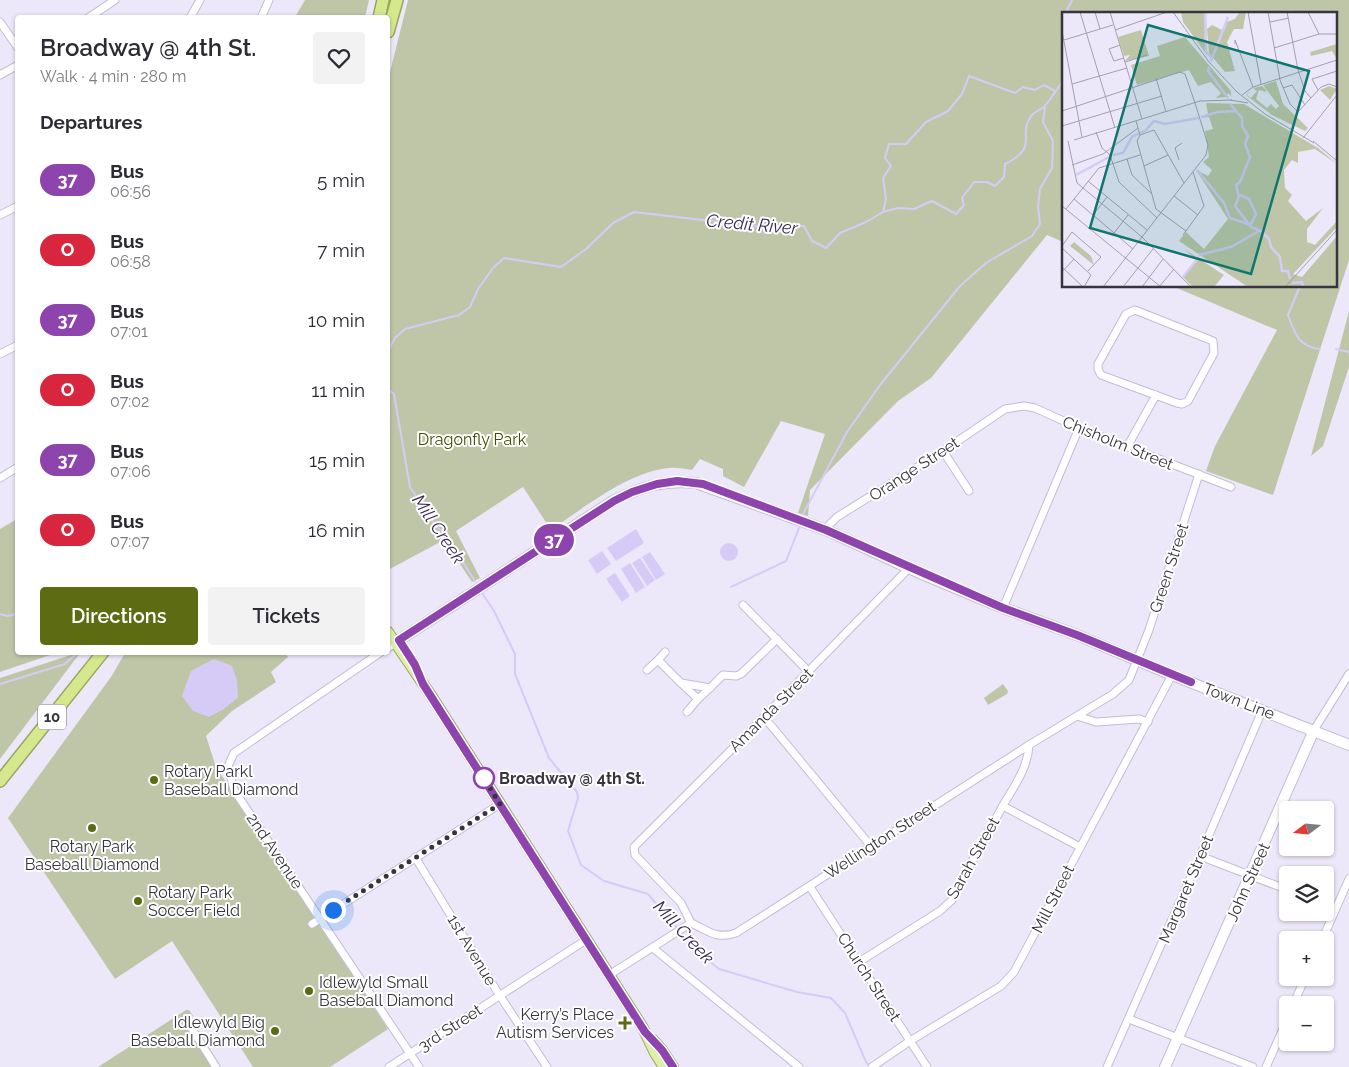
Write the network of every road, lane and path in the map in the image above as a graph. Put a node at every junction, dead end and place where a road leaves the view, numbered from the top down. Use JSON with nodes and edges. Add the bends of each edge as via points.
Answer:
{"nodes":[{"id":1,"x":115,"y":0,"type":"edge"},
{"id":2,"x":200,"y":0,"type":"edge"},
{"id":3,"x":269,"y":0,"type":"edge"},
{"id":4,"x":383,"y":0,"type":"edge"},
{"id":5,"x":396,"y":0,"type":"edge"},
{"id":6,"x":92,"y":15,"type":"edge"},
{"id":7,"x":192,"y":15,"type":"edge"},
{"id":8,"x":262,"y":15,"type":"edge"},
{"id":9,"x":380,"y":15,"type":"edge"},
{"id":10,"x":0,"y":22,"type":"edge"},
{"id":11,"x":390,"y":24,"type":"edge"},
{"id":12,"x":15,"y":44,"type":"edge"},
{"id":13,"x":15,"y":67,"type":"edge"},
{"id":14,"x":0,"y":75,"type":"edge"},
{"id":15,"x":15,"y":208,"type":"edge"},
{"id":16,"x":0,"y":215,"type":"edge"},
{"id":17,"x":15,"y":346,"type":"edge"},
{"id":18,"x":0,"y":354,"type":"edge"},
{"id":19,"x":1156,"y":395,"type":"junction"},
{"id":20,"x":1006,"y":409,"type":"joint"},
{"id":21,"x":1079,"y":428,"type":"junction"},
{"id":22,"x":1127,"y":447,"type":"junction"},
{"id":23,"x":943,"y":451,"type":"junction"},
{"id":24,"x":15,"y":469,"type":"edge"},
{"id":25,"x":1199,"y":474,"type":"junction"},
{"id":26,"x":0,"y":478,"type":"edge"},
{"id":27,"x":1231,"y":487,"type":"dead end"},
{"id":28,"x":969,"y":492,"type":"dead end"},
{"id":29,"x":826,"y":530,"type":"junction"},
{"id":30,"x":910,"y":567,"type":"junction"},
{"id":31,"x":744,"y":605,"type":"dead end"},
{"id":32,"x":1003,"y":608,"type":"junction"},
{"id":33,"x":390,"y":630,"type":"edge"},
{"id":34,"x":777,"y":639,"type":"junction"},
{"id":35,"x":394,"y":644,"type":"edge"},
{"id":36,"x":665,"y":652,"type":"dead end"},
{"id":37,"x":101,"y":655,"type":"edge"},
{"id":38,"x":377,"y":655,"type":"edge"},
{"id":39,"x":658,"y":660,"type":"junction"},
{"id":40,"x":1137,"y":660,"type":"junction"},
{"id":41,"x":648,"y":670,"type":"dead end"},
{"id":42,"x":809,"y":672,"type":"junction"},
{"id":43,"x":1349,"y":674,"type":"edge"},
{"id":44,"x":1172,"y":675,"type":"junction"},
{"id":45,"x":681,"y":683,"type":"junction"},
{"id":46,"x":710,"y":688,"type":"junction"},
{"id":47,"x":698,"y":699,"type":"junction"},
{"id":48,"x":1262,"y":710,"type":"junction"},
{"id":49,"x":687,"y":712,"type":"dead end"},
{"id":50,"x":1077,"y":716,"type":"junction"},
{"id":51,"x":764,"y":717,"type":"junction"},
{"id":52,"x":1148,"y":722,"type":"junction"},
{"id":53,"x":1314,"y":730,"type":"junction"},
{"id":54,"x":1029,"y":745,"type":"junction"},
{"id":55,"x":1349,"y":745,"type":"edge"},
{"id":56,"x":0,"y":781,"type":"edge"},
{"id":57,"x":500,"y":804,"type":"junction"},
{"id":58,"x":1002,"y":806,"type":"junction"},
{"id":59,"x":870,"y":845,"type":"junction"},
{"id":60,"x":1080,"y":847,"type":"junction"},
{"id":61,"x":1200,"y":856,"type":"junction"},
{"id":62,"x":415,"y":857,"type":"junction"},
{"id":63,"x":1251,"y":875,"type":"junction"},
{"id":64,"x":1349,"y":878,"type":"edge"},
{"id":65,"x":810,"y":886,"type":"junction"},
{"id":66,"x":1279,"y":886,"type":"edge"},
{"id":67,"x":1335,"y":909,"type":"joint"},
{"id":68,"x":320,"y":918,"type":"junction"},
{"id":69,"x":691,"y":923,"type":"junction"},
{"id":70,"x":312,"y":924,"type":"dead end"},
{"id":71,"x":1326,"y":931,"type":"edge"},
{"id":72,"x":586,"y":940,"type":"junction"},
{"id":73,"x":653,"y":948,"type":"junction"},
{"id":74,"x":859,"y":962,"type":"junction"},
{"id":75,"x":609,"y":975,"type":"junction"},
{"id":76,"x":500,"y":996,"type":"junction"},
{"id":77,"x":1129,"y":1019,"type":"junction"},
{"id":78,"x":187,"y":1021,"type":"dead end"},
{"id":79,"x":645,"y":1032,"type":"junction"},
{"id":80,"x":1178,"y":1038,"type":"junction"},
{"id":81,"x":1279,"y":1038,"type":"edge"},
{"id":82,"x":910,"y":1041,"type":"junction"},
{"id":83,"x":410,"y":1053,"type":"junction"},
{"id":84,"x":874,"y":1065,"type":"edge"},
{"id":85,"x":216,"y":1067,"type":"edge"},
{"id":86,"x":389,"y":1067,"type":"edge"},
{"id":87,"x":419,"y":1067,"type":"edge"},
{"id":88,"x":547,"y":1067,"type":"edge"},
{"id":89,"x":664,"y":1067,"type":"edge"},
{"id":90,"x":673,"y":1067,"type":"edge"},
{"id":91,"x":799,"y":1067,"type":"edge"},
{"id":92,"x":927,"y":1067,"type":"edge"},
{"id":93,"x":1107,"y":1067,"type":"edge"},
{"id":94,"x":1165,"y":1067,"type":"edge"},
{"id":95,"x":1253,"y":1067,"type":"edge"},
{"id":96,"x":1266,"y":1067,"type":"edge"}],
"edges":[{"from":1,"to":6,"type":"street"},
{"from":2,"to":7,"type":"street"},
{"from":3,"to":8,"type":"street"},
{"from":4,"to":9,"type":"highway"},
{"from":5,"to":11,"type":"highway"},
{"from":10,"to":12,"type":"street"},
{"from":13,"to":14,"type":"street"},
{"from":15,"to":16,"type":"street"},
{"from":17,"to":18,"type":"street"},
{"from":19,"to":19,"type":"street","via":[[1182,404],[1188,401],[1214,353],[1213,341],[1135,310],[1130,311],[1098,369],[1101,375]]},
{"from":19,"to":22,"type":"street"},
{"from":20,"to":21,"type":"street","name":"Chisholm Street","via":[[1013,406],[1035,408]]},
{"from":20,"to":23,"type":"street","name":"Orange Street"},
{"from":21,"to":22,"type":"street","name":"Chisholm Street"},
{"from":21,"to":32,"type":"street"},
{"from":22,"to":25,"type":"street","name":"Chisholm Street"},
{"from":23,"to":28,"type":"street"},
{"from":23,"to":29,"type":"street","name":"Orange Street","via":[[837,517]]},
{"from":24,"to":26,"type":"street"},
{"from":25,"to":27,"type":"street","name":"Chisholm Street"},
{"from":25,"to":40,"type":"street","name":"Green Street"},
{"from":29,"to":30,"type":"main road","name":"Town Line"},
{"from":29,"to":35,"type":"main road","name":"Town Line","via":[[703,484],[677,481],[644,487],[614,501]]},
{"from":30,"to":32,"type":"main road","name":"Town Line"},
{"from":30,"to":42,"type":"street","name":"Amanda Street"},
{"from":31,"to":34,"type":"street"},
{"from":32,"to":40,"type":"main road","name":"Town Line"},
{"from":33,"to":35,"type":"main road"},
{"from":34,"to":42,"type":"street"},
{"from":34,"to":46,"type":"street","via":[[741,674],[723,675]]},
{"from":35,"to":57,"type":"main road","via":[[415,665],[423,684]]},
{"from":36,"to":39,"type":"street"},
{"from":37,"to":56,"type":"highway","number":"10"},
{"from":38,"to":68,"type":"street","name":"2nd Avenue","via":[[233,755],[228,766],[234,790]]},
{"from":39,"to":41,"type":"street"},
{"from":39,"to":45,"type":"street"},
{"from":40,"to":44,"type":"main road","name":"Town Line"},
{"from":40,"to":50,"type":"street","name":"Wellington Street","via":[[1129,680],[1119,690]]},
{"from":42,"to":51,"type":"street","name":"Amanda Street"},
{"from":43,"to":53,"type":"street","name":"John Street"},
{"from":44,"to":48,"type":"main road","name":"Town Line"},
{"from":44,"to":52,"type":"street","name":"Mill Street"},
{"from":45,"to":46,"type":"street"},
{"from":45,"to":47,"type":"street"},
{"from":46,"to":47,"type":"street"},
{"from":47,"to":49,"type":"street"},
{"from":48,"to":53,"type":"main road","name":"Town Line"},
{"from":48,"to":61,"type":"street","name":"Margaret Street"},
{"from":50,"to":52,"type":"street","via":[[1096,722]]},
{"from":50,"to":54,"type":"street","name":"Wellington Street"},
{"from":51,"to":59,"type":"street"},
{"from":51,"to":69,"type":"street","name":"Amanda Street","via":[[635,845],[634,852],[681,903]]},
{"from":52,"to":60,"type":"street","name":"Mill Street"},
{"from":53,"to":55,"type":"main road","name":"Town Line"},
{"from":53,"to":63,"type":"main road","name":"John Street"},
{"from":54,"to":58,"type":"street","name":"Sarah Street","via":[[1021,775]]},
{"from":54,"to":59,"type":"street","name":"Wellington Street"},
{"from":57,"to":62,"type":"street"},
{"from":57,"to":72,"type":"main road"},
{"from":58,"to":60,"type":"street"},
{"from":58,"to":74,"type":"street","name":"Sarah Street","via":[[950,903]]},
{"from":59,"to":65,"type":"street","name":"Wellington Street"},
{"from":60,"to":82,"type":"street","name":"Mill Street","via":[[1019,966],[1008,980]]},
{"from":61,"to":63,"type":"street"},
{"from":61,"to":77,"type":"street","name":"Margaret Street"},
{"from":62,"to":68,"type":"street"},
{"from":62,"to":76,"type":"street","name":"1st Avenue"},
{"from":63,"to":66,"type":"street"},
{"from":63,"to":80,"type":"main road","name":"John Street"},
{"from":64,"to":67,"type":"street"},
{"from":65,"to":69,"type":"street","name":"Wellington Street","via":[[726,936],[710,934]]},
{"from":65,"to":74,"type":"street","name":"Church Street"},
{"from":67,"to":71,"type":"street"},
{"from":68,"to":70,"type":"street"},
{"from":68,"to":83,"type":"street","name":"2nd Avenue"},
{"from":69,"to":73,"type":"street"},
{"from":72,"to":75,"type":"main road"},
{"from":72,"to":76,"type":"street","name":"3rd Street"},
{"from":73,"to":75,"type":"street"},
{"from":73,"to":91,"type":"street"},
{"from":74,"to":82,"type":"street","name":"Church Street"},
{"from":75,"to":79,"type":"main road"},
{"from":76,"to":83,"type":"street","name":"3rd Street"},
{"from":76,"to":88,"type":"street","name":"1st Avenue"},
{"from":77,"to":80,"type":"street"},
{"from":77,"to":93,"type":"street","name":"Margaret Street"},
{"from":78,"to":85,"type":"street"},
{"from":79,"to":89,"type":"main road"},
{"from":79,"to":90,"type":"main road"},
{"from":80,"to":94,"type":"main road","name":"John Street"},
{"from":80,"to":95,"type":"street"},
{"from":81,"to":96,"type":"street"},
{"from":82,"to":84,"type":"street","name":"Mill Street"},
{"from":82,"to":92,"type":"street","name":"Church Street"},
{"from":83,"to":86,"type":"street","name":"3rd Street"},
{"from":83,"to":87,"type":"street","name":"2nd Avenue"}]}
